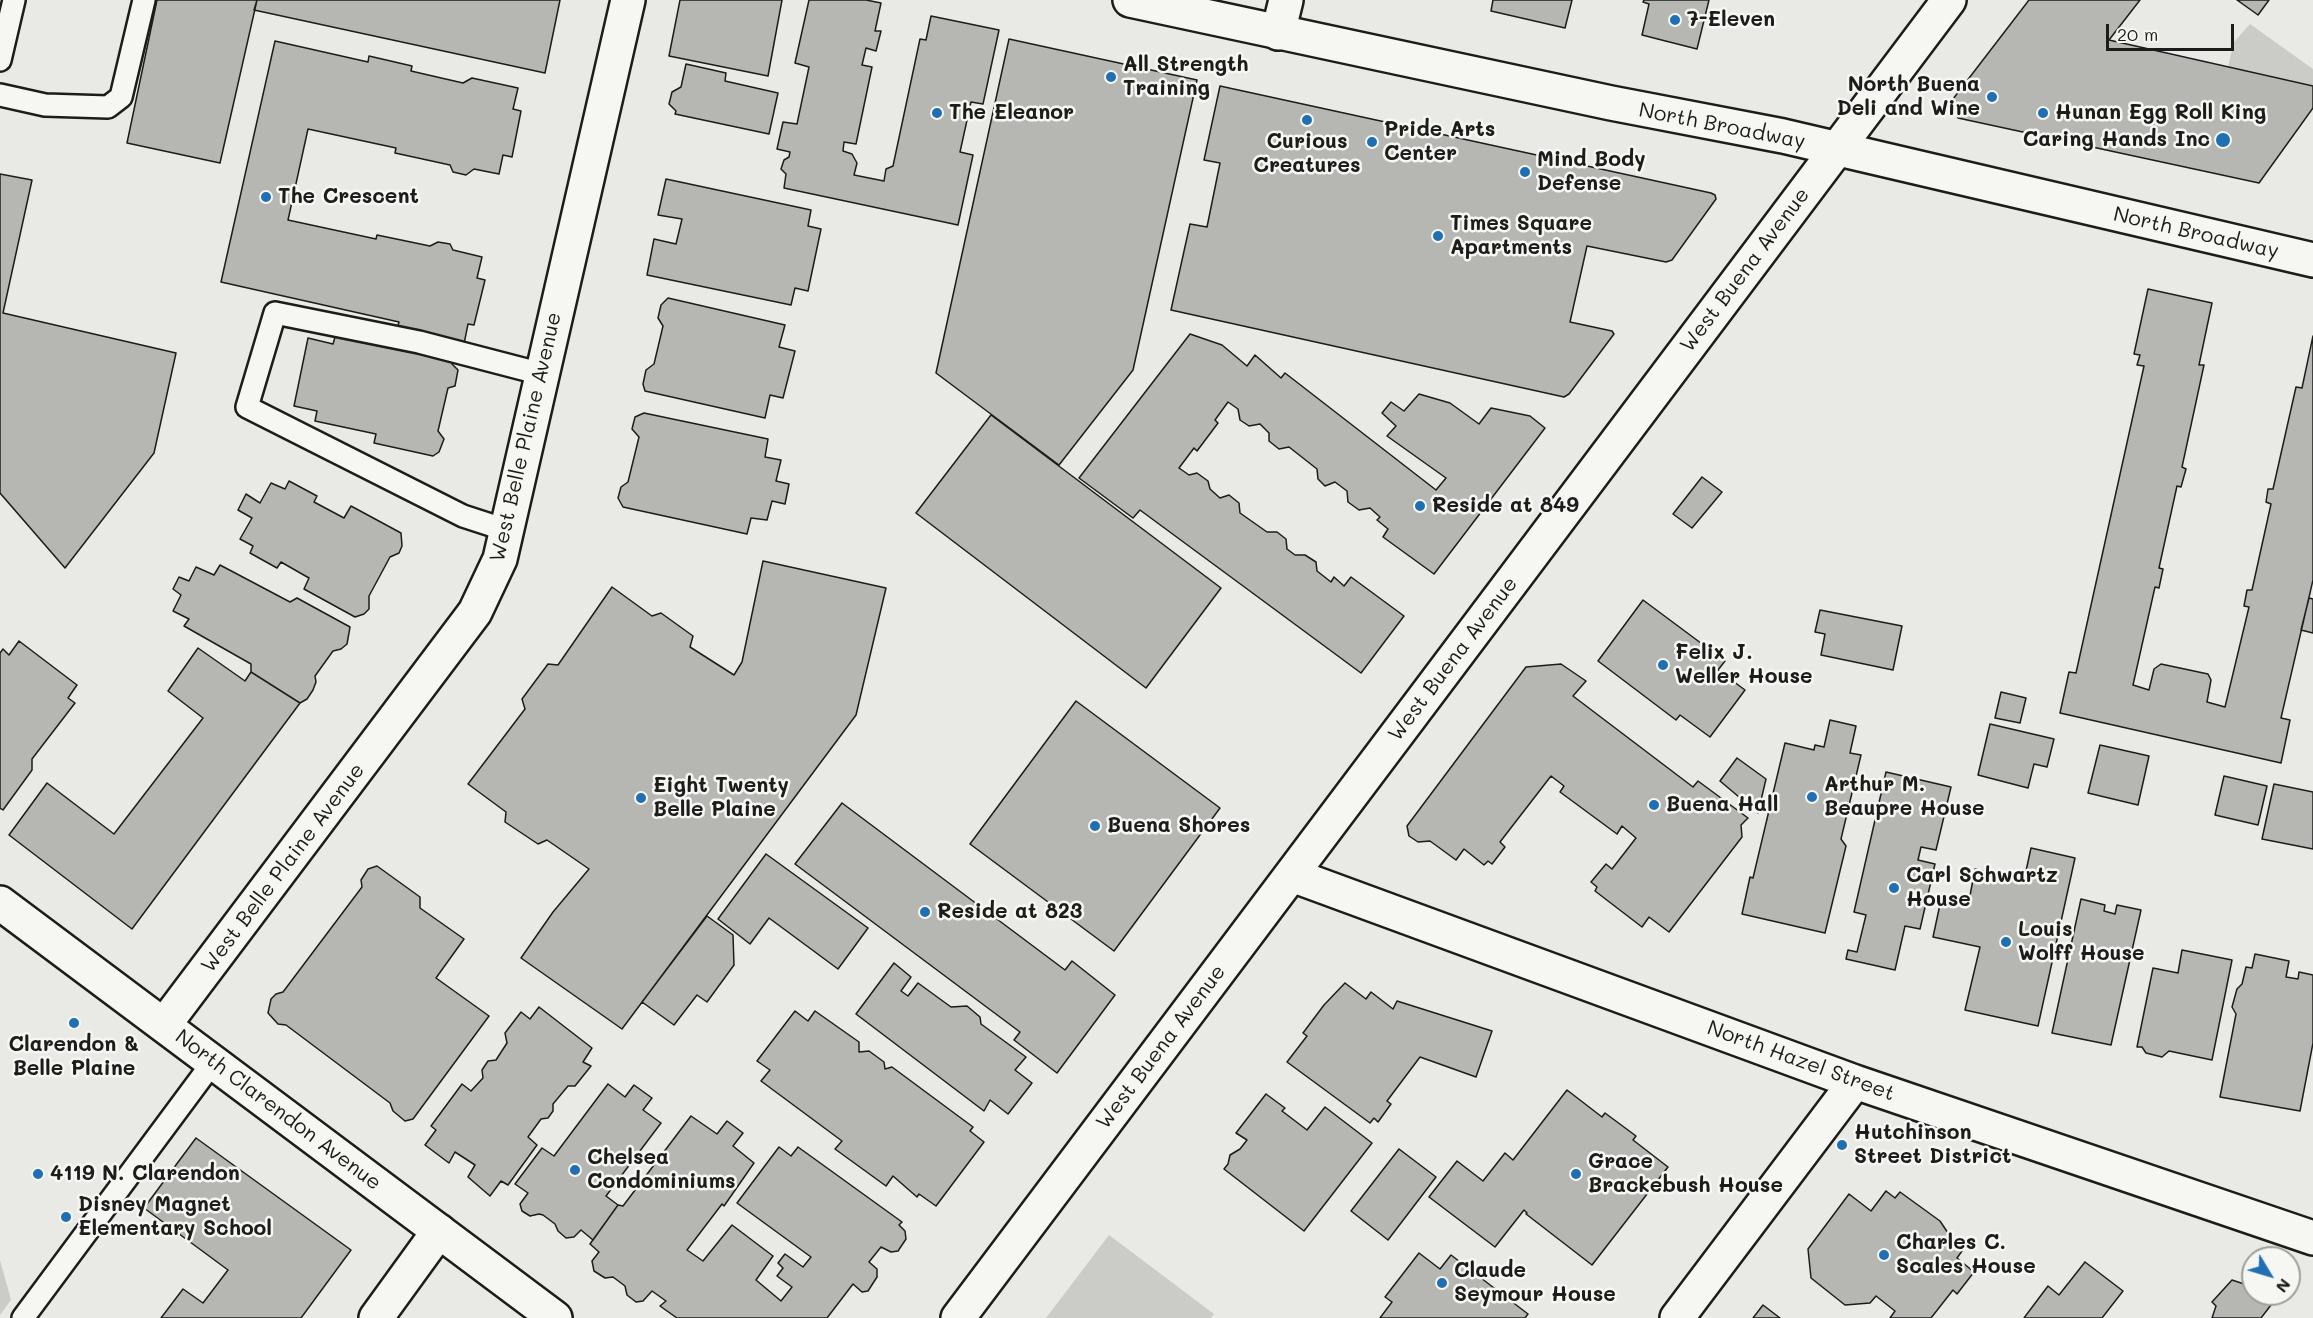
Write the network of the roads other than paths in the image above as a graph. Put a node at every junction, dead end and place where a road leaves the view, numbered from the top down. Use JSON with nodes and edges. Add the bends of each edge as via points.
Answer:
{"nodes":[{"id":1,"x":14,"y":0,"type":"edge"},
{"id":2,"x":144,"y":0,"type":"edge"},
{"id":3,"x":628,"y":0,"type":"edge"},
{"id":4,"x":1130,"y":0,"type":"edge"},
{"id":5,"x":1286,"y":0,"type":"edge"},
{"id":6,"x":1949,"y":0,"type":"edge"},
{"id":7,"x":1278,"y":33,"type":"junction"},
{"id":8,"x":0,"y":60,"type":"edge"},
{"id":9,"x":0,"y":96,"type":"edge"},
{"id":10,"x":1837,"y":149,"type":"junction"},
{"id":11,"x":2313,"y":260,"type":"edge"},
{"id":12,"x":542,"y":374,"type":"junction"},
{"id":13,"x":507,"y":530,"type":"junction"},
{"id":14,"x":1292,"y":874,"type":"junction"},
{"id":15,"x":0,"y":903,"type":"edge"},
{"id":16,"x":164,"y":1025,"type":"junction"},
{"id":17,"x":213,"y":1062,"type":"junction"},
{"id":18,"x":1855,"y":1082,"type":"junction"},
{"id":19,"x":439,"y":1231,"type":"junction"},
{"id":20,"x":2313,"y":1238,"type":"edge"},
{"id":21,"x":23,"y":1318,"type":"edge"},
{"id":22,"x":376,"y":1318,"type":"edge"},
{"id":23,"x":555,"y":1318,"type":"edge"},
{"id":24,"x":958,"y":1318,"type":"edge"},
{"id":25,"x":1677,"y":1318,"type":"edge"}],
"edges":[{"from":1,"to":8,"type":"lane"},
{"from":2,"to":9,"type":"lane","via":[[121,97],[108,107],[45,105]]},
{"from":3,"to":12,"type":"street","name":"West Belle Plaine Avenue"},
{"from":4,"to":7,"type":"street","name":"North Broadway"},
{"from":5,"to":7,"type":"street"},
{"from":6,"to":10,"type":"street","name":"West Buena Avenue"},
{"from":7,"to":10,"type":"street","name":"North Broadway"},
{"from":10,"to":11,"type":"street","name":"North Broadway"},
{"from":10,"to":14,"type":"street","name":"West Buena Avenue"},
{"from":12,"to":13,"type":"street","name":"West Belle Plaine Avenue"},
{"from":12,"to":13,"type":"lane","via":[[419,342],[275,313],[247,407],[464,516]]},
{"from":13,"to":16,"type":"street","name":"West Belle Plaine Avenue","via":[[500,559],[475,612]]},
{"from":14,"to":18,"type":"street","name":"North Hazel Street"},
{"from":14,"to":24,"type":"street","name":"West Buena Avenue"},
{"from":15,"to":16,"type":"street","name":"North Clarendon Avenue"},
{"from":16,"to":17,"type":"street","name":"North Clarendon Avenue"},
{"from":17,"to":19,"type":"street","name":"North Clarendon Avenue"},
{"from":17,"to":21,"type":"lane"},
{"from":18,"to":20,"type":"street","name":"North Hazel Street"},
{"from":18,"to":25,"type":"street"},
{"from":19,"to":22,"type":"street"},
{"from":19,"to":23,"type":"street","name":"North Clarendon Avenue"}]}
